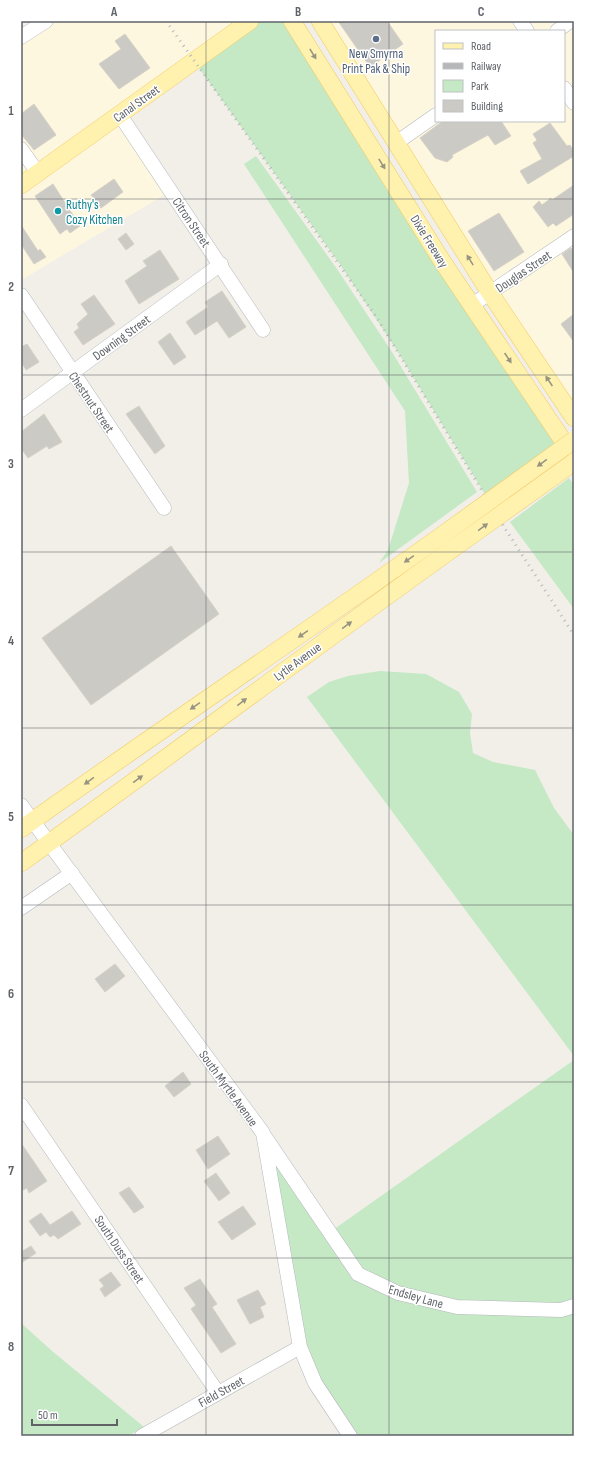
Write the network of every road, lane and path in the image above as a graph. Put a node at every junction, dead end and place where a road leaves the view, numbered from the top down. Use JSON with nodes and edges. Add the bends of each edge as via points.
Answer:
{"nodes":[{"id":1,"x":46,"y":21,"type":"edge"},
{"id":2,"x":250,"y":21,"type":"edge"},
{"id":3,"x":292,"y":21,"type":"edge"},
{"id":4,"x":320,"y":21,"type":"edge"},
{"id":5,"x":520,"y":21,"type":"edge"},
{"id":6,"x":570,"y":21,"type":"edge"},
{"id":7,"x":526,"y":30,"type":"edge"},
{"id":8,"x":558,"y":30,"type":"edge"},
{"id":9,"x":21,"y":37,"type":"edge"},
{"id":10,"x":565,"y":90,"type":"edge"},
{"id":11,"x":574,"y":103,"type":"edge"},
{"id":12,"x":120,"y":115,"type":"junction"},
{"id":13,"x":435,"y":116,"type":"edge"},
{"id":14,"x":396,"y":143,"type":"junction"},
{"id":15,"x":21,"y":149,"type":"edge"},
{"id":16,"x":38,"y":173,"type":"junction"},
{"id":17,"x":21,"y":184,"type":"edge"},
{"id":18,"x":574,"y":236,"type":"edge"},
{"id":19,"x":221,"y":264,"type":"junction"},
{"id":20,"x":490,"y":293,"type":"junction"},
{"id":21,"x":21,"y":295,"type":"edge"},
{"id":22,"x":472,"y":306,"type":"junction"},
{"id":23,"x":263,"y":330,"type":"dead end"},
{"id":24,"x":72,"y":373,"type":"junction"},
{"id":25,"x":21,"y":410,"type":"edge"},
{"id":26,"x":573,"y":415,"type":"edge"},
{"id":27,"x":574,"y":440,"type":"edge"},
{"id":28,"x":574,"y":457,"type":"edge"},
{"id":29,"x":574,"y":462,"type":"edge"},
{"id":30,"x":164,"y":508,"type":"dead end"},
{"id":31,"x":21,"y":805,"type":"edge"},
{"id":32,"x":27,"y":825,"type":"edge"},
{"id":33,"x":49,"y":843,"type":"junction"},
{"id":34,"x":21,"y":863,"type":"edge"},
{"id":35,"x":72,"y":873,"type":"junction"},
{"id":36,"x":21,"y":908,"type":"edge"},
{"id":37,"x":21,"y":1104,"type":"edge"},
{"id":38,"x":263,"y":1133,"type":"junction"},
{"id":39,"x":574,"y":1306,"type":"edge"},
{"id":40,"x":300,"y":1347,"type":"junction"},
{"id":41,"x":218,"y":1393,"type":"junction"},
{"id":42,"x":142,"y":1436,"type":"edge"},
{"id":43,"x":350,"y":1436,"type":"edge"}],
"edges":[{"from":1,"to":9,"type":"street"},
{"from":2,"to":12,"type":"main road","name":"Canal Street"},
{"from":3,"to":22,"type":"main road","name":"Dixie Freeway","one_way":true},
{"from":4,"to":14,"type":"main road","name":"Dixie Freeway"},
{"from":5,"to":7,"type":"street"},
{"from":6,"to":8,"type":"street"},
{"from":10,"to":11,"type":"street"},
{"from":12,"to":16,"type":"main road","name":"Canal Street"},
{"from":12,"to":19,"type":"street","name":"Citron Street"},
{"from":13,"to":14,"type":"street"},
{"from":20,"to":14,"type":"main road","name":"Dixie Freeway","one_way":true},
{"from":15,"to":16,"type":"street"},
{"from":16,"to":17,"type":"main road","name":"Canal Street"},
{"from":18,"to":20,"type":"street","name":"Douglas Street"},
{"from":19,"to":23,"type":"street","name":"Citron Street"},
{"from":19,"to":24,"type":"street","name":"Downing Street"},
{"from":20,"to":22,"type":"street","name":"Douglas Street"},
{"from":26,"to":20,"type":"main road","name":"Dixie Freeway","one_way":true},
{"from":21,"to":24,"type":"street","name":"Chestnut Street"},
{"from":22,"to":28,"type":"main road","name":"Dixie Freeway","one_way":true},
{"from":24,"to":25,"type":"street","name":"Downing Street"},
{"from":24,"to":30,"type":"street","name":"Chestnut Street"},
{"from":27,"to":32,"type":"main road","name":"Lytle Avenue","one_way":true,"bridge":true,"via":[[299,637],[144,741]]},
{"from":33,"to":29,"type":"main road","name":"Lytle Avenue","one_way":true,"bridge":true},
{"from":31,"to":32,"type":"street","name":"South Myrtle Avenue"},
{"from":32,"to":33,"type":"street","name":"South Myrtle Avenue"},
{"from":33,"to":34,"type":"main road","name":"Lytle Avenue"},
{"from":33,"to":35,"type":"street","name":"South Myrtle Avenue"},
{"from":35,"to":36,"type":"street"},
{"from":35,"to":38,"type":"street","name":"South Myrtle Avenue"},
{"from":37,"to":41,"type":"street","name":"South Duss Street"},
{"from":38,"to":39,"type":"street","name":"Endsley Lane","via":[[358,1274],[398,1293],[457,1307],[561,1310]]},
{"from":38,"to":40,"type":"street","name":"South Myrtle Avenue"},
{"from":40,"to":41,"type":"street","name":"Field Street"},
{"from":40,"to":43,"type":"street","name":"South Myrtle Avenue","via":[[315,1382]]},
{"from":41,"to":42,"type":"street","name":"Field Street"}]}
